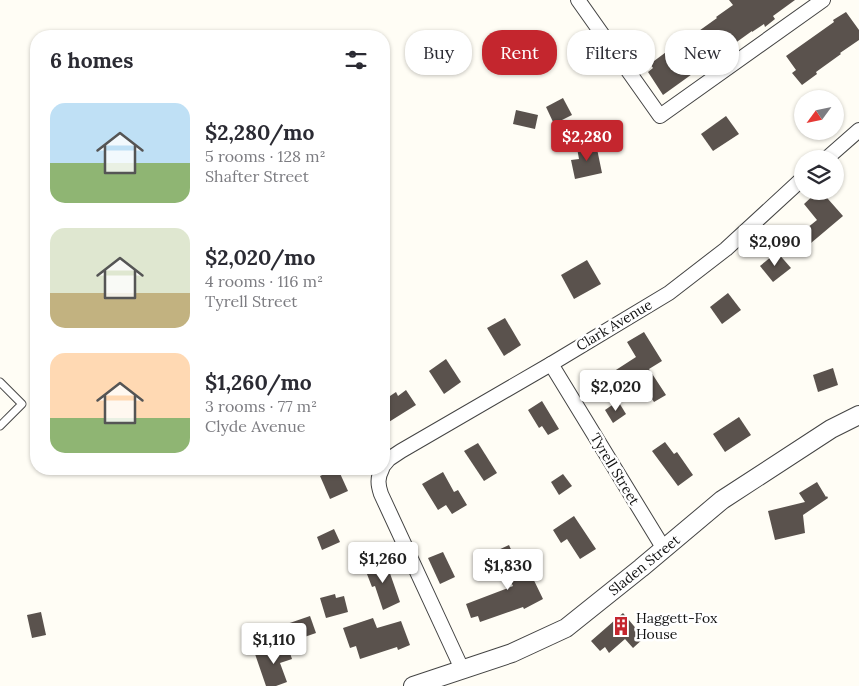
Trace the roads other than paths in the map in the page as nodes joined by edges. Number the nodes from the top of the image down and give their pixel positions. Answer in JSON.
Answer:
{"nodes":[{"id":1,"x":578,"y":0,"type":"edge"},
{"id":2,"x":823,"y":0,"type":"edge"},
{"id":3,"x":859,"y":130,"type":"edge"},
{"id":4,"x":836,"y":150,"type":"edge"},
{"id":5,"x":794,"y":186,"type":"edge"},
{"id":6,"x":551,"y":364,"type":"junction"},
{"id":7,"x":0,"y":382,"type":"edge"},
{"id":8,"x":859,"y":415,"type":"edge"},
{"id":9,"x":0,"y":426,"type":"edge"},
{"id":10,"x":390,"y":458,"type":"edge"},
{"id":11,"x":379,"y":475,"type":"edge"},
{"id":12,"x":664,"y":549,"type":"junction"},
{"id":13,"x":462,"y":669,"type":"junction"},
{"id":14,"x":415,"y":686,"type":"edge"}],
"edges":[{"from":1,"to":2,"type":"street"},
{"from":3,"to":4,"type":"street"},
{"from":5,"to":6,"type":"street","name":"Clark Avenue"},
{"from":6,"to":10,"type":"street","name":"Clark Avenue"},
{"from":6,"to":12,"type":"street","name":"Tyrell Street"},
{"from":7,"to":9,"type":"lane"},
{"from":8,"to":12,"type":"street","name":"Sladen Street"},
{"from":11,"to":13,"type":"street"},
{"from":12,"to":13,"type":"street","name":"Sladen Street"},
{"from":13,"to":14,"type":"street","name":"Sladen Street"}]}
